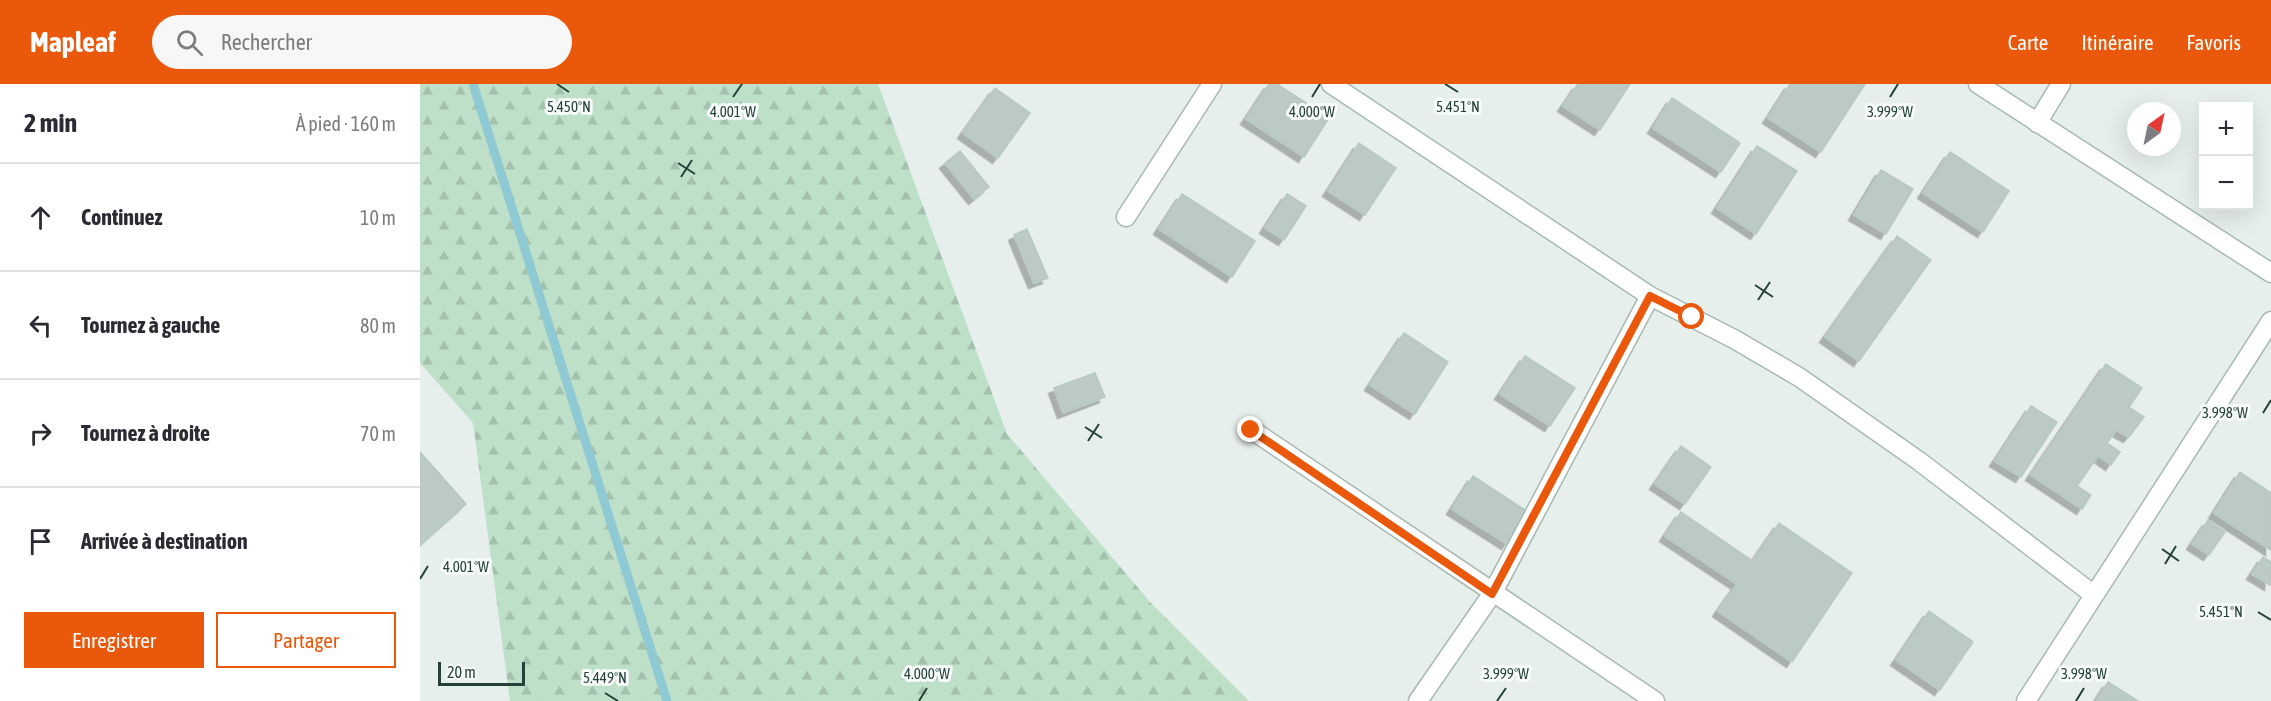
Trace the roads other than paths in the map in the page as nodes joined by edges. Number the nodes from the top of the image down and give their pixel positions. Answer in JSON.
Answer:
{"nodes":[{"id":1,"x":1212,"y":84,"type":"edge"},
{"id":2,"x":1331,"y":84,"type":"edge"},
{"id":3,"x":1978,"y":84,"type":"edge"},
{"id":4,"x":2061,"y":84,"type":"edge"},
{"id":5,"x":2037,"y":123,"type":"junction"},
{"id":6,"x":1126,"y":218,"type":"dead end"},
{"id":7,"x":2271,"y":273,"type":"edge"},
{"id":8,"x":1650,"y":296,"type":"junction"},
{"id":9,"x":2271,"y":321,"type":"edge"},
{"id":10,"x":1251,"y":430,"type":"dead end"},
{"id":11,"x":1492,"y":594,"type":"junction"},
{"id":12,"x":2094,"y":595,"type":"junction"},
{"id":13,"x":1418,"y":701,"type":"edge"},
{"id":14,"x":1655,"y":701,"type":"edge"},
{"id":15,"x":2026,"y":701,"type":"edge"}],
"edges":[{"from":1,"to":6,"type":"street"},
{"from":2,"to":8,"type":"street"},
{"from":3,"to":5,"type":"street"},
{"from":4,"to":5,"type":"street"},
{"from":5,"to":7,"type":"street"},
{"from":8,"to":11,"type":"street"},
{"from":8,"to":12,"type":"street"},
{"from":9,"to":12,"type":"street"},
{"from":10,"to":11,"type":"street"},
{"from":11,"to":13,"type":"street"},
{"from":11,"to":14,"type":"street"},
{"from":12,"to":15,"type":"street"}]}
